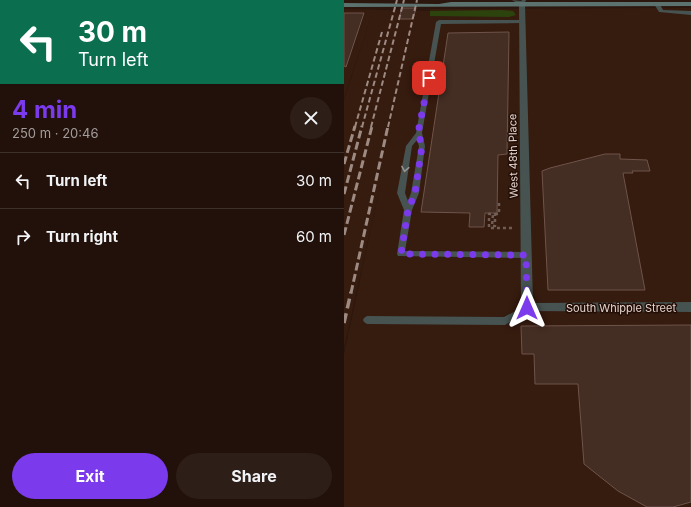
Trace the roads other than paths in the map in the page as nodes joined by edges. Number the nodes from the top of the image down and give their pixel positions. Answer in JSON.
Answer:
{"nodes":[{"id":1,"x":520,"y":1,"type":"edge"},
{"id":2,"x":594,"y":2,"type":"edge"},
{"id":3,"x":657,"y":4,"type":"junction"},
{"id":4,"x":691,"y":4,"type":"edge"},
{"id":5,"x":344,"y":5,"type":"edge"},
{"id":6,"x":691,"y":13,"type":"edge"},
{"id":7,"x":522,"y":21,"type":"junction"},
{"id":8,"x":418,"y":133,"type":"junction"},
{"id":9,"x":408,"y":210,"type":"junction"},
{"id":10,"x":526,"y":255,"type":"junction"},
{"id":11,"x":691,"y":307,"type":"edge"},
{"id":12,"x":527,"y":308,"type":"junction"},
{"id":13,"x":367,"y":320,"type":"dead end"}],
"edges":[{"from":1,"to":2,"type":"main road"},
{"from":1,"to":5,"type":"main road"},
{"from":1,"to":7,"type":"street","name":"West 48th Place"},
{"from":2,"to":3,"type":"main road"},
{"from":3,"to":4,"type":"main road"},
{"from":3,"to":6,"type":"lane"},
{"from":7,"to":8,"type":"lane"},
{"from":7,"to":10,"type":"street","name":"West 48th Place"},
{"from":8,"to":9,"type":"lane"},
{"from":8,"to":9,"type":"lane","one_way":true},
{"from":9,"to":10,"type":"lane"},
{"from":10,"to":12,"type":"street","name":"West 48th Place"},
{"from":11,"to":12,"type":"street","name":"South Whipple Street"},
{"from":12,"to":13,"type":"lane"}]}
